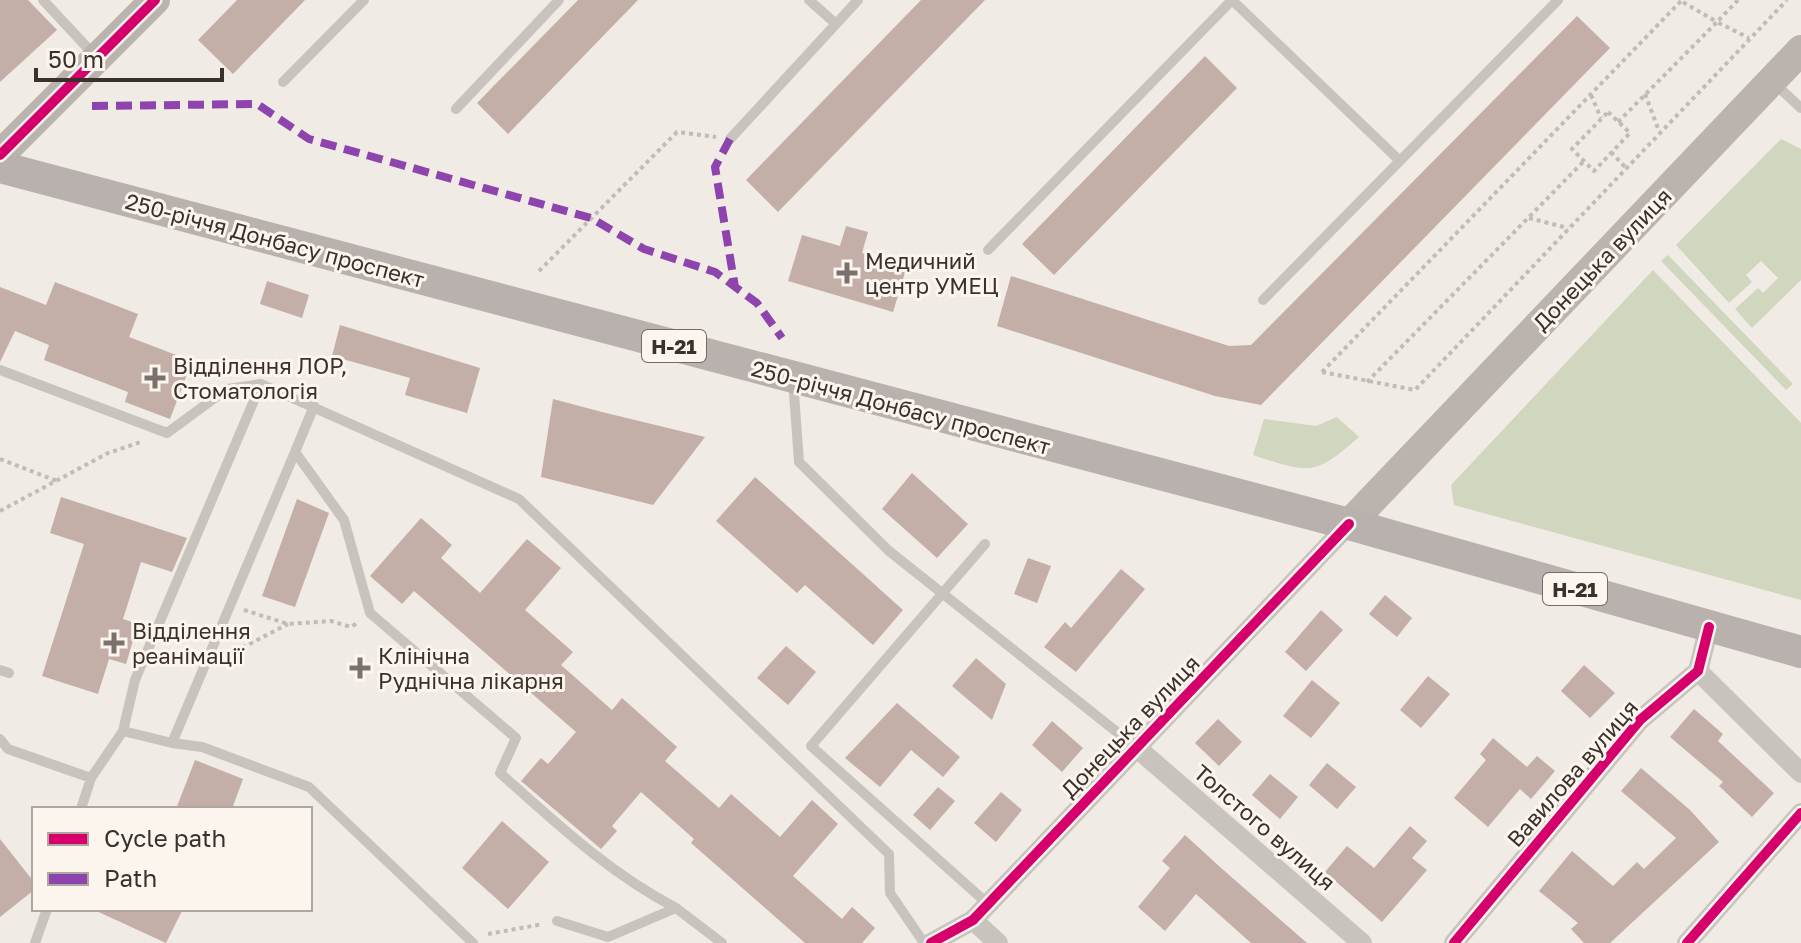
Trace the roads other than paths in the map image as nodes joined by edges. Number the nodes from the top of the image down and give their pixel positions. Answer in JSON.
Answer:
{"nodes":[{"id":1,"x":43,"y":0,"type":"edge"},
{"id":2,"x":155,"y":0,"type":"edge"},
{"id":3,"x":364,"y":0,"type":"edge"},
{"id":4,"x":559,"y":0,"type":"edge"},
{"id":5,"x":809,"y":0,"type":"edge"},
{"id":6,"x":858,"y":0,"type":"edge"},
{"id":7,"x":1232,"y":0,"type":"edge"},
{"id":8,"x":1558,"y":0,"type":"edge"},
{"id":9,"x":835,"y":23,"type":"junction"},
{"id":10,"x":1801,"y":50,"type":"edge"},
{"id":11,"x":97,"y":58,"type":"junction"},
{"id":12,"x":1772,"y":80,"type":"junction"},
{"id":13,"x":283,"y":82,"type":"dead end"},
{"id":14,"x":1801,"y":108,"type":"edge"},
{"id":15,"x":456,"y":109,"type":"dead end"},
{"id":16,"x":730,"y":139,"type":"road end"},
{"id":17,"x":0,"y":155,"type":"edge"},
{"id":18,"x":1400,"y":161,"type":"junction"},
{"id":19,"x":0,"y":167,"type":"edge"},
{"id":20,"x":988,"y":250,"type":"dead end"},
{"id":21,"x":1263,"y":300,"type":"dead end"},
{"id":22,"x":0,"y":370,"type":"edge"},
{"id":23,"x":793,"y":378,"type":"junction"},
{"id":24,"x":261,"y":384,"type":"junction"},
{"id":25,"x":314,"y":406,"type":"junction"},
{"id":26,"x":295,"y":452,"type":"junction"},
{"id":27,"x":1349,"y":524,"type":"junction"},
{"id":28,"x":985,"y":544,"type":"dead end"},
{"id":29,"x":946,"y":593,"type":"junction"},
{"id":30,"x":1709,"y":627,"type":"junction"},
{"id":31,"x":1801,"y":652,"type":"edge"},
{"id":32,"x":1698,"y":671,"type":"junction"},
{"id":33,"x":123,"y":731,"type":"junction"},
{"id":34,"x":0,"y":739,"type":"edge"},
{"id":35,"x":172,"y":743,"type":"junction"},
{"id":36,"x":1137,"y":748,"type":"junction"},
{"id":37,"x":1801,"y":773,"type":"edge"},
{"id":38,"x":91,"y":778,"type":"junction"},
{"id":39,"x":82,"y":807,"type":"edge"},
{"id":40,"x":1801,"y":813,"type":"edge"},
{"id":41,"x":988,"y":904,"type":"junction"},
{"id":42,"x":676,"y":908,"type":"junction"},
{"id":43,"x":46,"y":911,"type":"edge"},
{"id":44,"x":973,"y":920,"type":"junction"},
{"id":45,"x":557,"y":921,"type":"road end"},
{"id":46,"x":470,"y":941,"type":"edge"},
{"id":47,"x":35,"y":943,"type":"edge"},
{"id":48,"x":722,"y":943,"type":"edge"},
{"id":49,"x":924,"y":943,"type":"edge"},
{"id":50,"x":931,"y":943,"type":"edge"},
{"id":51,"x":998,"y":943,"type":"edge"},
{"id":52,"x":1362,"y":943,"type":"edge"},
{"id":53,"x":1454,"y":943,"type":"edge"},
{"id":54,"x":1687,"y":943,"type":"edge"}],
"edges":[{"from":1,"to":11,"type":"lane"},
{"from":2,"to":11,"type":"main road"},
{"from":3,"to":13,"type":"lane"},
{"from":4,"to":15,"type":"lane"},
{"from":5,"to":9,"type":"lane"},
{"from":6,"to":9,"type":"lane"},
{"from":7,"to":18,"type":"lane"},
{"from":7,"to":20,"type":"lane"},
{"from":8,"to":18,"type":"lane"},
{"from":9,"to":16,"type":"lane"},
{"from":10,"to":12,"type":"main road","name":"Донецька вулиця"},
{"from":11,"to":17,"type":"main road"},
{"from":12,"to":14,"type":"lane"},
{"from":12,"to":27,"type":"main road","name":"Донецька вулиця"},
{"from":18,"to":21,"type":"lane"},
{"from":19,"to":23,"type":"main road","name":"250-річчя Донбасу проспект","number":"Н-21"},
{"from":22,"to":24,"type":"lane"},
{"from":23,"to":27,"type":"main road","name":"250-річчя Донбасу проспект","number":"Н-21"},
{"from":23,"to":29,"type":"lane"},
{"from":24,"to":25,"type":"lane"},
{"from":24,"to":33,"type":"lane"},
{"from":25,"to":26,"type":"lane"},
{"from":25,"to":49,"type":"lane"},
{"from":26,"to":35,"type":"lane"},
{"from":26,"to":42,"type":"lane"},
{"from":27,"to":30,"type":"main road","name":"250-річчя Донбасу проспект","number":"Н-21"},
{"from":27,"to":36,"type":"street","name":"Донецька вулиця"},
{"from":28,"to":29,"type":"lane"},
{"from":29,"to":36,"type":"lane"},
{"from":29,"to":41,"type":"lane"},
{"from":30,"to":31,"type":"main road","name":"250-річчя Донбасу проспект","number":"Н-21"},
{"from":30,"to":32,"type":"street"},
{"from":32,"to":37,"type":"street"},
{"from":32,"to":53,"type":"street","name":"Вавилова вулиця"},
{"from":33,"to":35,"type":"lane"},
{"from":33,"to":38,"type":"lane"},
{"from":34,"to":38,"type":"lane"},
{"from":35,"to":46,"type":"lane"},
{"from":36,"to":41,"type":"street","name":"Донецька вулиця"},
{"from":36,"to":52,"type":"street","name":"Толстого вулиця"},
{"from":38,"to":39,"type":"lane"},
{"from":40,"to":54,"type":"street"},
{"from":41,"to":44,"type":"street","name":"Донецька вулиця"},
{"from":42,"to":45,"type":"lane"},
{"from":42,"to":48,"type":"lane"},
{"from":43,"to":47,"type":"lane"},
{"from":44,"to":50,"type":"street","name":"Донецька вулиця"},
{"from":44,"to":51,"type":"street"}]}
